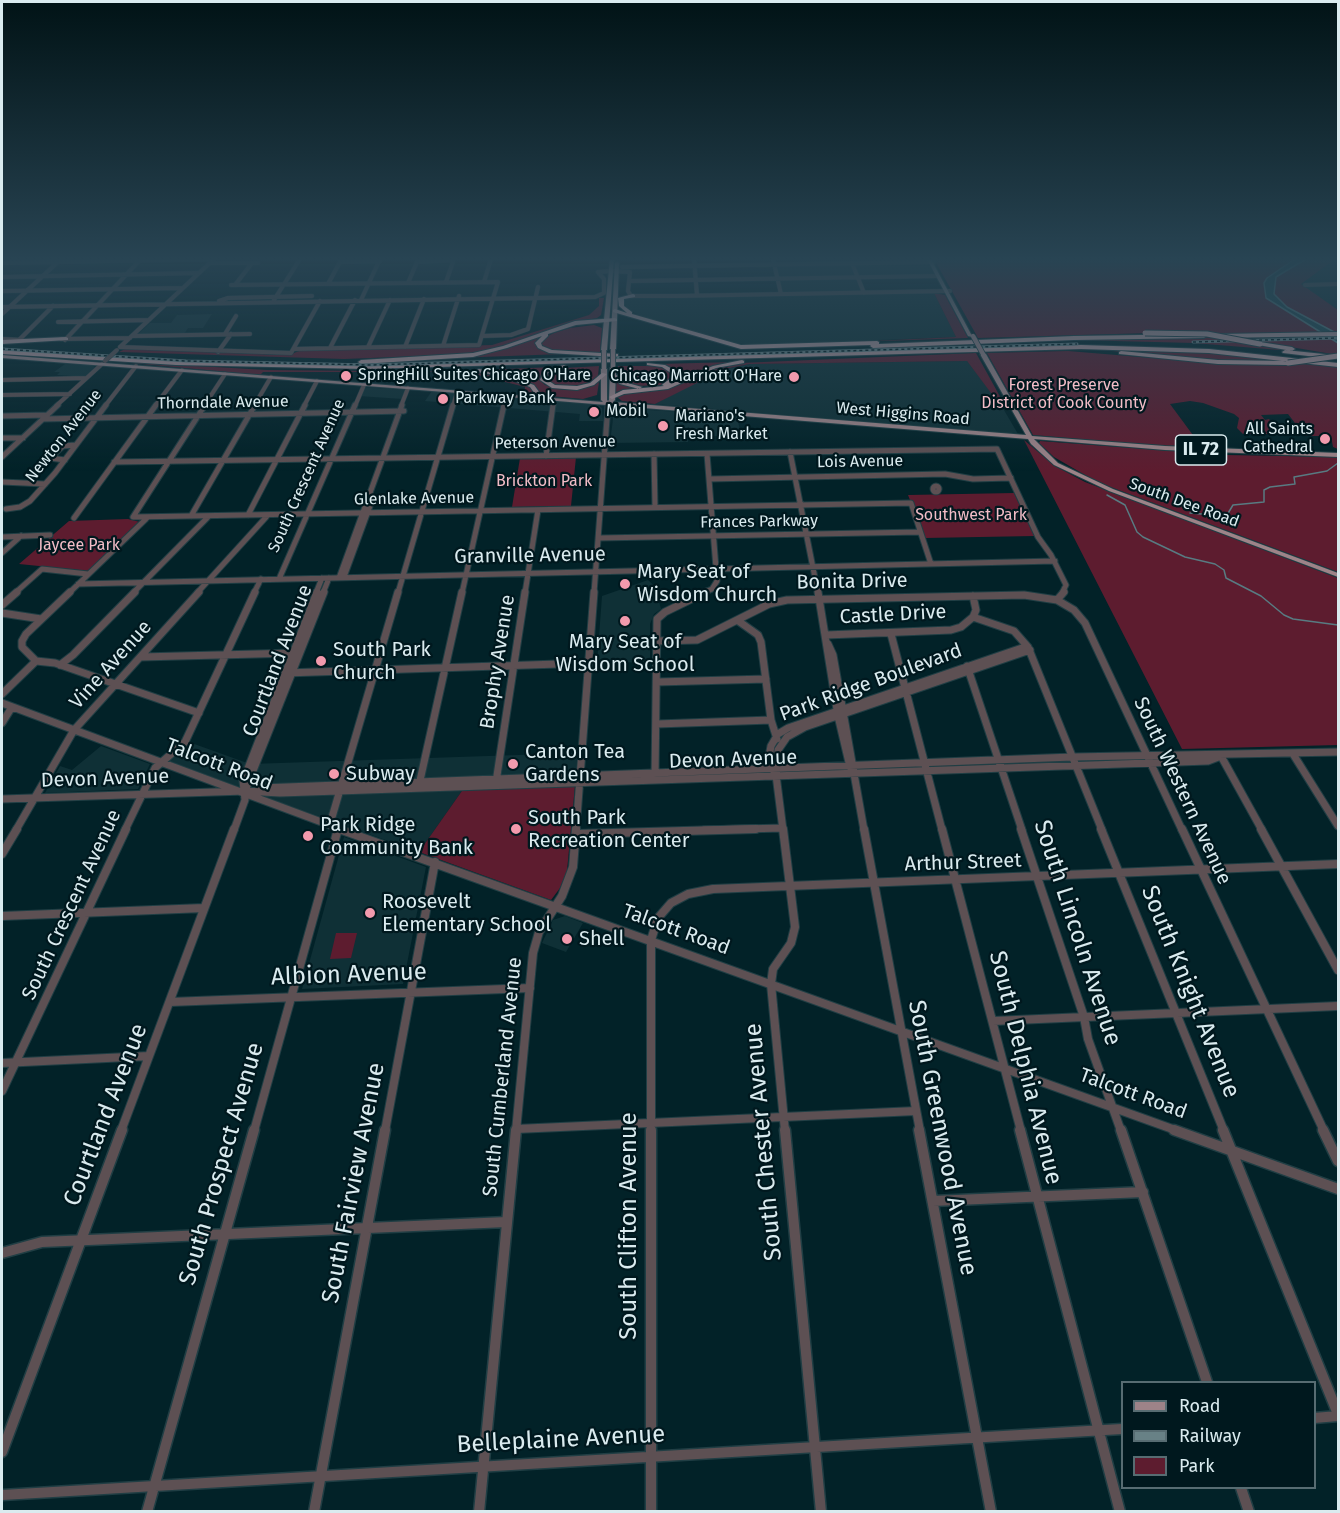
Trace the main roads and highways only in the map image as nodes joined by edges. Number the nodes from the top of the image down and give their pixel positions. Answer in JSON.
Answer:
{"nodes":[{"id":1,"x":553,"y":330,"type":"edge"},
{"id":2,"x":562,"y":330,"type":"edge"},
{"id":3,"x":605,"y":330,"type":"edge"},
{"id":4,"x":614,"y":330,"type":"edge"},
{"id":5,"x":677,"y":330,"type":"edge"},
{"id":6,"x":968,"y":330,"type":"edge"},
{"id":7,"x":1338,"y":334,"type":"edge"},
{"id":8,"x":1200,"y":336,"type":"junction"},
{"id":9,"x":1008,"y":338,"type":"junction"},
{"id":10,"x":64,"y":341,"type":"road end"},
{"id":11,"x":2,"y":342,"type":"edge"},
{"id":12,"x":872,"y":346,"type":"junction"},
{"id":13,"x":1149,"y":348,"type":"junction"},
{"id":14,"x":1035,"y":350,"type":"junction"},
{"id":15,"x":614,"y":352,"type":"junction"},
{"id":16,"x":2,"y":354,"type":"edge"},
{"id":17,"x":873,"y":355,"type":"junction"},
{"id":18,"x":34,"y":360,"type":"joint"},
{"id":19,"x":1338,"y":360,"type":"edge"},
{"id":20,"x":361,"y":362,"type":"junction"},
{"id":21,"x":622,"y":364,"type":"junction"},
{"id":22,"x":215,"y":365,"type":"junction"},
{"id":23,"x":581,"y":365,"type":"junction"},
{"id":24,"x":426,"y":369,"type":"junction"},
{"id":25,"x":604,"y":371,"type":"junction"},
{"id":26,"x":613,"y":371,"type":"junction"},
{"id":27,"x":604,"y":389,"type":"junction"},
{"id":28,"x":505,"y":396,"type":"junction"},
{"id":29,"x":528,"y":396,"type":"joint"},
{"id":30,"x":539,"y":396,"type":"junction"},
{"id":31,"x":612,"y":397,"type":"junction"},
{"id":32,"x":583,"y":400,"type":"junction"},
{"id":33,"x":608,"y":404,"type":"junction"},
{"id":34,"x":1031,"y":438,"type":"junction"},
{"id":35,"x":1338,"y":455,"type":"edge"},
{"id":36,"x":1338,"y":575,"type":"edge"}],
"edges":[{"from":1,"to":20,"type":"highway"},
{"from":2,"to":15,"type":"highway"},
{"from":3,"to":25,"type":"main road","bridge":true},
{"from":4,"to":15,"type":"main road"},
{"from":5,"to":9,"type":"highway"},
{"from":6,"to":34,"type":"main road","name":"South Dee Road","bridge":true},
{"from":7,"to":8,"type":"highway"},
{"from":8,"to":9,"type":"highway"},
{"from":8,"to":12,"type":"highway"},
{"from":9,"to":19,"type":"highway","bridge":true},
{"from":10,"to":11,"type":"highway"},
{"from":11,"to":20,"type":"highway"},
{"from":12,"to":15,"type":"highway"},
{"from":12,"to":19,"type":"highway"},
{"from":13,"to":14,"type":"highway"},
{"from":13,"to":19,"type":"highway"},
{"from":13,"to":22,"type":"highway"},
{"from":14,"to":17,"type":"highway"},
{"from":14,"to":19,"type":"highway","bridge":true},
{"from":15,"to":20,"type":"highway"},
{"from":15,"to":26,"type":"main road","bridge":true},
{"from":16,"to":18,"type":"highway"},
{"from":16,"to":22,"type":"highway"},
{"from":17,"to":21,"type":"highway"},
{"from":17,"to":31,"type":"highway"},
{"from":18,"to":28,"type":"main road","name":"West Higgins Road"},
{"from":21,"to":23,"type":"highway"},
{"from":21,"to":26,"type":"highway"},
{"from":22,"to":24,"type":"highway"},
{"from":23,"to":24,"type":"highway"},
{"from":23,"to":25,"type":"highway"},
{"from":24,"to":30,"type":"highway"},
{"from":25,"to":27,"type":"main road"},
{"from":26,"to":31,"type":"main road"},
{"from":27,"to":32,"type":"main road"},
{"from":27,"to":33,"type":"main road"},
{"from":28,"to":29,"type":"main road","name":"West Higgins Road"},
{"from":28,"to":30,"type":"main road","name":"West Higgins Road"},
{"from":29,"to":30,"type":"highway"},
{"from":30,"to":32,"type":"main road","name":"West Higgins Road","number":"IL 72"},
{"from":30,"to":33,"type":"main road","name":"West Higgins Road"},
{"from":31,"to":33,"type":"main road"},
{"from":32,"to":33,"type":"main road","name":"West Higgins Road","number":"IL 72"},
{"from":33,"to":34,"type":"main road","name":"West Higgins Road","number":"IL 72"},
{"from":34,"to":35,"type":"main road","name":"West Higgins Road","number":"IL 72"},
{"from":34,"to":36,"type":"main road","name":"South Dee Road"}]}
